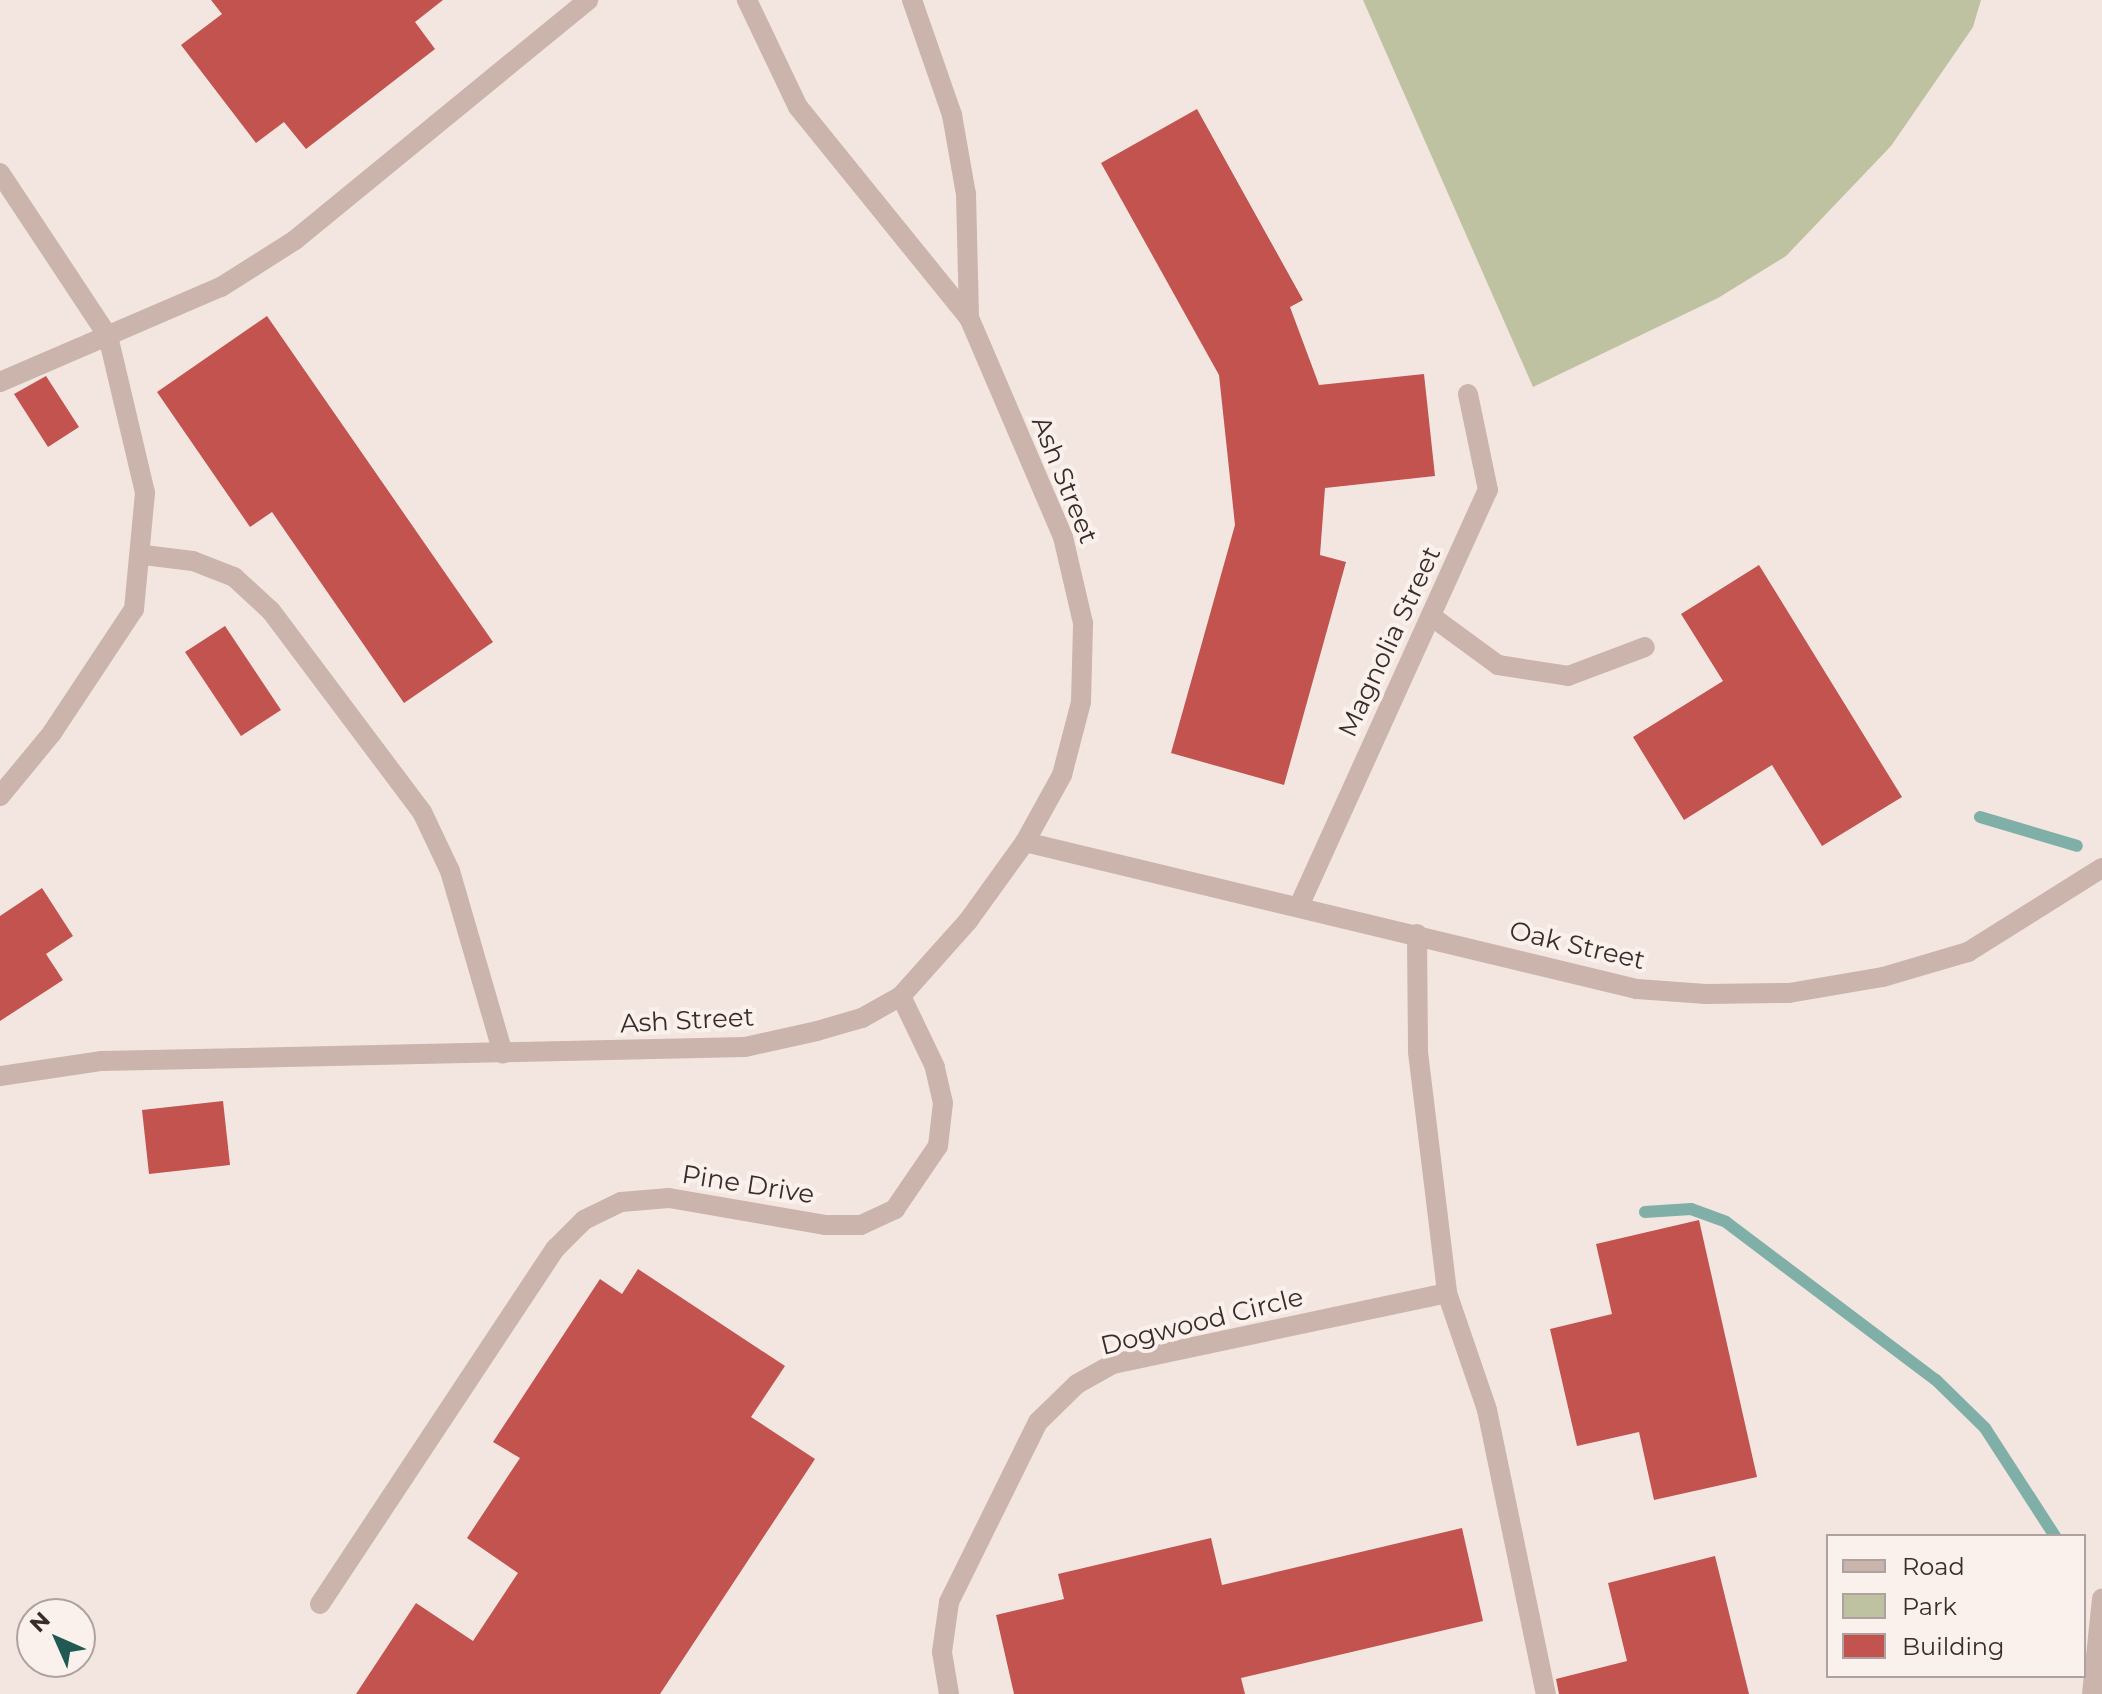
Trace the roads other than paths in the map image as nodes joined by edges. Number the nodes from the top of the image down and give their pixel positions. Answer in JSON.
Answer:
{"nodes":[{"id":1,"x":588,"y":0,"type":"edge"},
{"id":2,"x":747,"y":0,"type":"edge"},
{"id":3,"x":912,"y":0,"type":"edge"},
{"id":4,"x":0,"y":173,"type":"edge"},
{"id":5,"x":969,"y":318,"type":"junction"},
{"id":6,"x":108,"y":336,"type":"junction"},
{"id":7,"x":0,"y":382,"type":"edge"},
{"id":8,"x":1468,"y":394,"type":"dead end"},
{"id":9,"x":144,"y":555,"type":"junction"},
{"id":10,"x":1431,"y":616,"type":"junction"},
{"id":11,"x":1645,"y":647,"type":"dead end"},
{"id":12,"x":0,"y":796,"type":"edge"},
{"id":13,"x":1025,"y":842,"type":"junction"},
{"id":14,"x":2102,"y":868,"type":"edge"},
{"id":15,"x":1299,"y":906,"type":"junction"},
{"id":16,"x":1417,"y":934,"type":"junction"},
{"id":17,"x":901,"y":996,"type":"junction"},
{"id":18,"x":503,"y":1053,"type":"junction"},
{"id":19,"x":0,"y":1076,"type":"edge"},
{"id":20,"x":1447,"y":1293,"type":"junction"},
{"id":21,"x":2102,"y":1599,"type":"edge"},
{"id":22,"x":320,"y":1604,"type":"dead end"},
{"id":23,"x":949,"y":1694,"type":"edge"},
{"id":24,"x":1546,"y":1694,"type":"edge"},
{"id":25,"x":2092,"y":1694,"type":"edge"}],
"edges":[{"from":1,"to":6,"type":"street"},
{"from":2,"to":5,"type":"street","name":"Ash Street"},
{"from":3,"to":5,"type":"street","name":"Ash Street"},
{"from":4,"to":6,"type":"street"},
{"from":5,"to":13,"type":"street","name":"Ash Street"},
{"from":6,"to":7,"type":"street"},
{"from":6,"to":9,"type":"street"},
{"from":8,"to":10,"type":"street","name":"Magnolia Street"},
{"from":9,"to":12,"type":"street"},
{"from":9,"to":18,"type":"street"},
{"from":10,"to":11,"type":"street"},
{"from":10,"to":15,"type":"street","name":"Magnolia Street"},
{"from":13,"to":15,"type":"street","name":"Oak Street"},
{"from":13,"to":17,"type":"street","name":"Ash Street"},
{"from":14,"to":16,"type":"street","name":"Oak Street"},
{"from":15,"to":16,"type":"street","name":"Oak Street"},
{"from":16,"to":20,"type":"street"},
{"from":17,"to":18,"type":"street","name":"Ash Street"},
{"from":17,"to":22,"type":"street","name":"Pine Drive"},
{"from":18,"to":19,"type":"street","name":"Ash Street"},
{"from":20,"to":23,"type":"street","name":"Dogwood Circle"},
{"from":20,"to":24,"type":"street"},
{"from":21,"to":25,"type":"street"}]}
